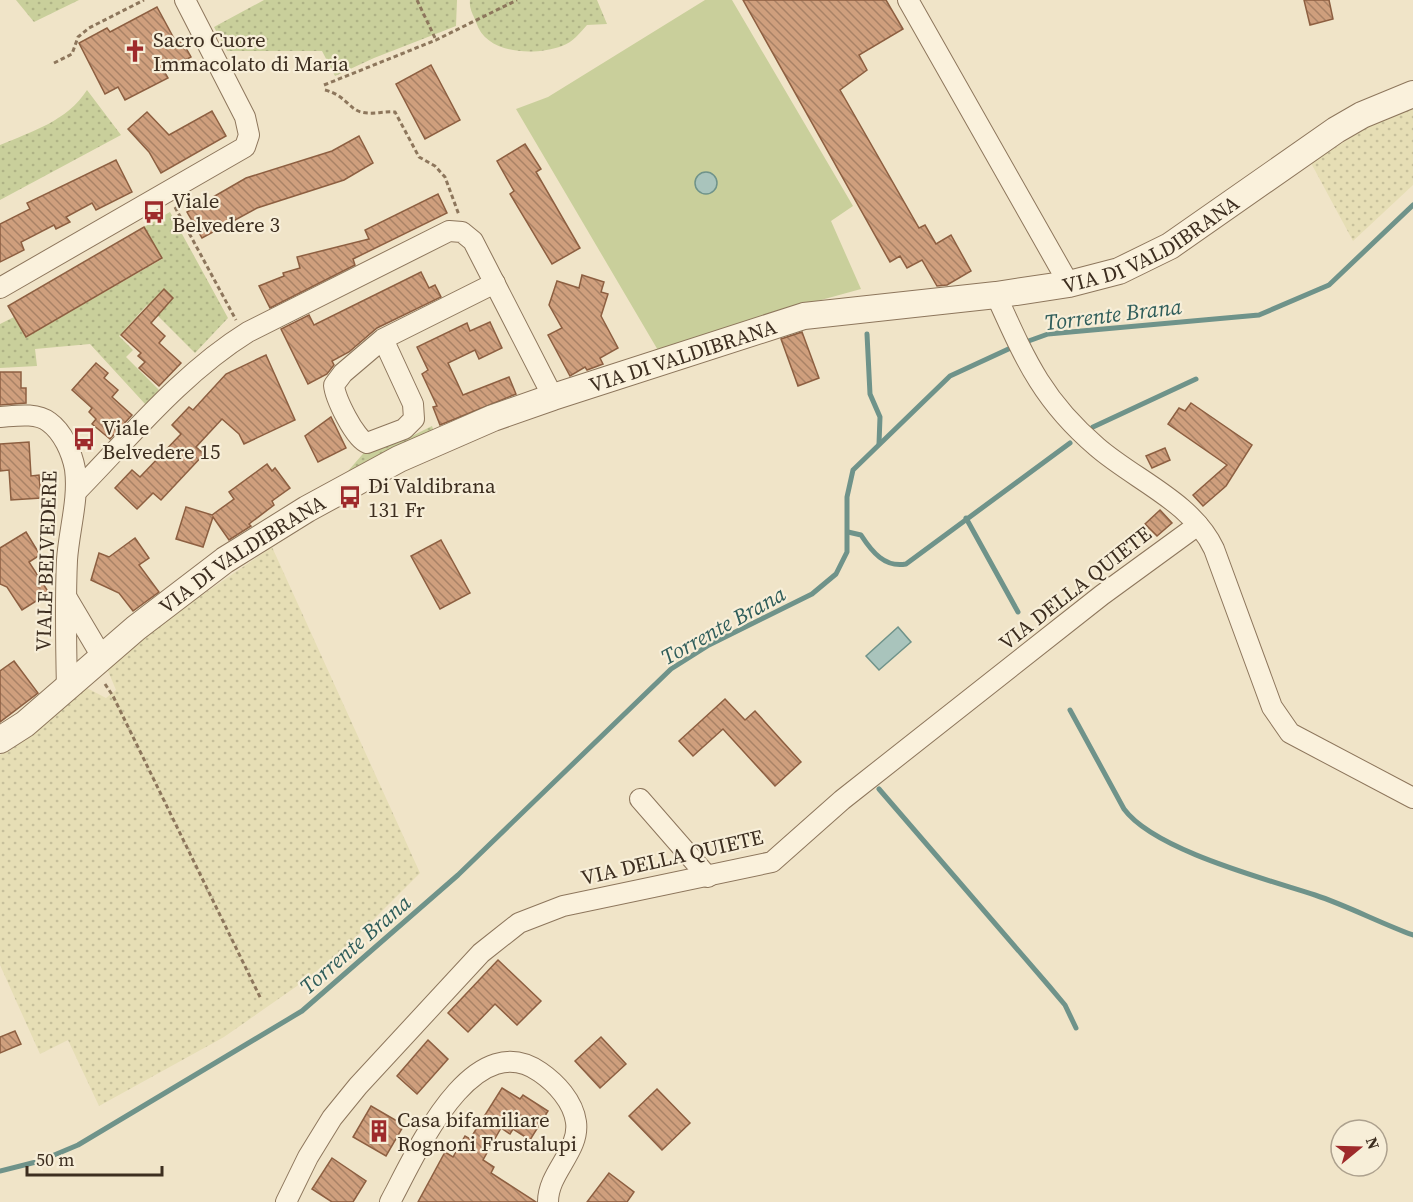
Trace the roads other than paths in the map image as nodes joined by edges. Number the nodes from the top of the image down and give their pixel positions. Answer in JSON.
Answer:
{"nodes":[{"id":1,"x":185,"y":0,"type":"edge"},
{"id":2,"x":908,"y":0,"type":"edge"},
{"id":3,"x":1413,"y":94,"type":"edge"},
{"id":4,"x":495,"y":284,"type":"junction"},
{"id":5,"x":1069,"y":284,"type":"junction"},
{"id":6,"x":0,"y":288,"type":"edge"},
{"id":7,"x":996,"y":295,"type":"junction"},
{"id":8,"x":383,"y":339,"type":"junction"},
{"id":9,"x":553,"y":397,"type":"junction"},
{"id":10,"x":0,"y":417,"type":"edge"},
{"id":11,"x":76,"y":492,"type":"junction"},
{"id":12,"x":1198,"y":525,"type":"junction"},
{"id":13,"x":66,"y":596,"type":"junction"},
{"id":14,"x":97,"y":661,"type":"junction"},
{"id":15,"x":67,"y":689,"type":"junction"},
{"id":16,"x":0,"y":740,"type":"edge"},
{"id":17,"x":1413,"y":798,"type":"edge"},
{"id":18,"x":640,"y":799,"type":"dead end"},
{"id":19,"x":708,"y":877,"type":"junction"},
{"id":20,"x":286,"y":1202,"type":"edge"},
{"id":21,"x":390,"y":1202,"type":"edge"},
{"id":22,"x":548,"y":1202,"type":"edge"}],
"edges":[{"from":1,"to":6,"type":"street"},
{"from":2,"to":5,"type":"street"},
{"from":3,"to":5,"type":"street","name":"VIA DI VALDIBRANA"},
{"from":4,"to":8,"type":"street"},
{"from":4,"to":9,"type":"street"},
{"from":4,"to":11,"type":"street"},
{"from":5,"to":7,"type":"street","name":"VIA DI VALDIBRANA"},
{"from":7,"to":9,"type":"street","name":"VIA DI VALDIBRANA"},
{"from":7,"to":12,"type":"street"},
{"from":8,"to":8,"type":"street"},
{"from":9,"to":14,"type":"street","name":"VIA DI VALDIBRANA"},
{"from":10,"to":11,"type":"street","name":"VIALE BELVEDERE"},
{"from":11,"to":13,"type":"street","name":"VIALE BELVEDERE"},
{"from":12,"to":17,"type":"street"},
{"from":12,"to":19,"type":"street","name":"VIA DELLA QUIETE"},
{"from":13,"to":14,"type":"street"},
{"from":13,"to":15,"type":"street","name":"VIALE BELVEDERE"},
{"from":14,"to":15,"type":"street","name":"VIA DI VALDIBRANA"},
{"from":15,"to":16,"type":"street","name":"VIA DI VALDIBRANA"},
{"from":18,"to":19,"type":"street"},
{"from":19,"to":20,"type":"street","name":"VIA DELLA QUIETE"},
{"from":21,"to":22,"type":"street"}]}
